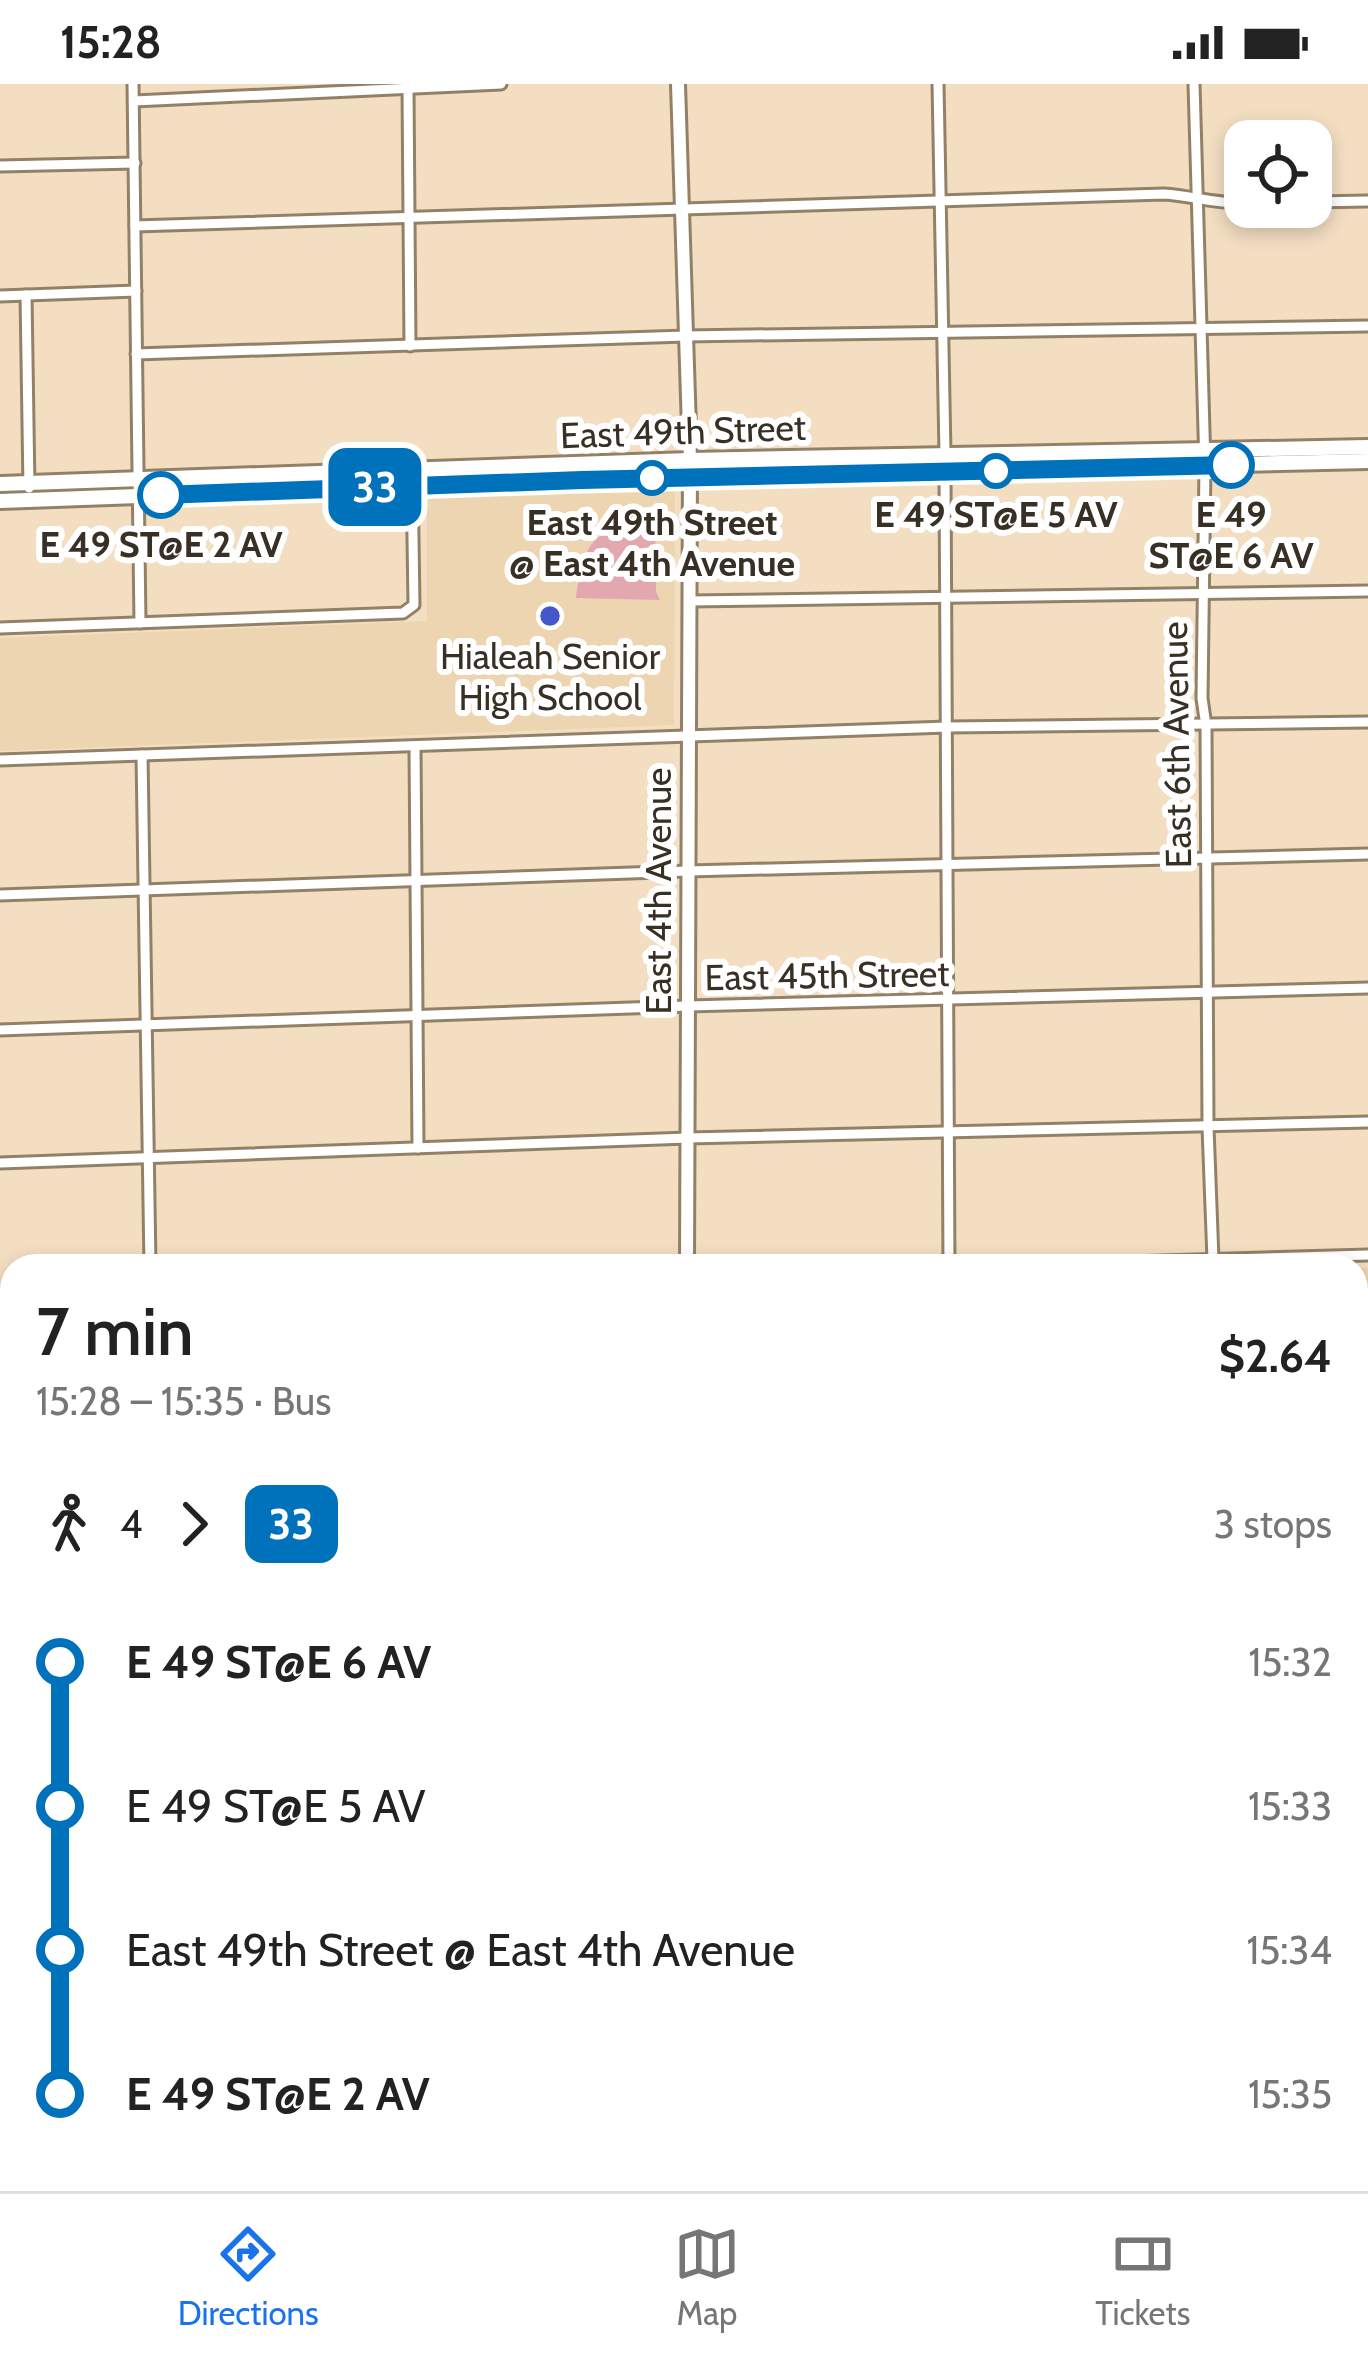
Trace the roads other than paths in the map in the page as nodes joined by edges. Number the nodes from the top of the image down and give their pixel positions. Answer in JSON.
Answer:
{"nodes":[{"id":1,"x":133,"y":84,"type":"edge"},
{"id":2,"x":501,"y":84,"type":"edge"},
{"id":3,"x":678,"y":84,"type":"edge"},
{"id":4,"x":938,"y":84,"type":"edge"},
{"id":5,"x":1194,"y":84,"type":"edge"},
{"id":6,"x":408,"y":88,"type":"junction"},
{"id":7,"x":134,"y":101,"type":"junction"},
{"id":8,"x":135,"y":163,"type":"junction"},
{"id":9,"x":0,"y":166,"type":"edge"},
{"id":10,"x":1198,"y":197,"type":"junction"},
{"id":11,"x":940,"y":200,"type":"junction"},
{"id":12,"x":1368,"y":201,"type":"edge"},
{"id":13,"x":1332,"y":202,"type":"edge"},
{"id":14,"x":1224,"y":204,"type":"edge"},
{"id":15,"x":684,"y":206,"type":"junction"},
{"id":16,"x":411,"y":216,"type":"junction"},
{"id":17,"x":135,"y":226,"type":"junction"},
{"id":18,"x":136,"y":291,"type":"junction"},
{"id":19,"x":26,"y":295,"type":"junction"},
{"id":20,"x":0,"y":296,"type":"edge"},
{"id":21,"x":1368,"y":326,"type":"edge"},
{"id":22,"x":943,"y":331,"type":"junction"},
{"id":23,"x":1201,"y":331,"type":"junction"},
{"id":24,"x":686,"y":336,"type":"junction"},
{"id":25,"x":410,"y":346,"type":"junction"},
{"id":26,"x":136,"y":354,"type":"junction"},
{"id":27,"x":1368,"y":447,"type":"edge"},
{"id":28,"x":1028,"y":453,"type":"junction"},
{"id":29,"x":945,"y":454,"type":"junction"},
{"id":30,"x":1204,"y":458,"type":"junction"},
{"id":31,"x":689,"y":460,"type":"junction"},
{"id":32,"x":1368,"y":461,"type":"edge"},
{"id":33,"x":945,"y":472,"type":"junction"},
{"id":34,"x":874,"y":473,"type":"junction"},
{"id":35,"x":690,"y":477,"type":"junction"},
{"id":36,"x":412,"y":478,"type":"junction"},
{"id":37,"x":0,"y":484,"type":"edge"},
{"id":38,"x":138,"y":488,"type":"junction"},
{"id":39,"x":29,"y":492,"type":"junction"},
{"id":40,"x":0,"y":501,"type":"edge"},
{"id":41,"x":1368,"y":591,"type":"edge"},
{"id":42,"x":1204,"y":592,"type":"junction"},
{"id":43,"x":948,"y":596,"type":"junction"},
{"id":44,"x":690,"y":601,"type":"junction"},
{"id":45,"x":140,"y":623,"type":"junction"},
{"id":46,"x":0,"y":628,"type":"edge"},
{"id":47,"x":1368,"y":722,"type":"edge"},
{"id":48,"x":1206,"y":726,"type":"junction"},
{"id":49,"x":946,"y":727,"type":"junction"},
{"id":50,"x":689,"y":737,"type":"junction"},
{"id":51,"x":416,"y":746,"type":"junction"},
{"id":52,"x":142,"y":755,"type":"junction"},
{"id":53,"x":0,"y":760,"type":"edge"},
{"id":54,"x":1368,"y":854,"type":"edge"},
{"id":55,"x":1208,"y":859,"type":"junction"},
{"id":56,"x":947,"y":866,"type":"junction"},
{"id":57,"x":688,"y":871,"type":"junction"},
{"id":58,"x":417,"y":880,"type":"junction"},
{"id":59,"x":144,"y":891,"type":"junction"},
{"id":60,"x":0,"y":895,"type":"edge"},
{"id":61,"x":1368,"y":988,"type":"edge"},
{"id":62,"x":1207,"y":994,"type":"junction"},
{"id":63,"x":949,"y":999,"type":"junction"},
{"id":64,"x":688,"y":1006,"type":"junction"},
{"id":65,"x":418,"y":1016,"type":"junction"},
{"id":66,"x":147,"y":1024,"type":"junction"},
{"id":67,"x":0,"y":1030,"type":"edge"},
{"id":68,"x":1368,"y":1122,"type":"edge"},
{"id":69,"x":1208,"y":1126,"type":"junction"},
{"id":70,"x":948,"y":1134,"type":"junction"},
{"id":71,"x":688,"y":1138,"type":"junction"},
{"id":72,"x":418,"y":1148,"type":"junction"},
{"id":73,"x":148,"y":1158,"type":"junction"},
{"id":74,"x":0,"y":1163,"type":"edge"},
{"id":75,"x":150,"y":1254,"type":"edge"},
{"id":76,"x":687,"y":1254,"type":"edge"},
{"id":77,"x":950,"y":1254,"type":"edge"},
{"id":78,"x":1213,"y":1254,"type":"edge"}],
"edges":[{"from":1,"to":7,"type":"street"},
{"from":2,"to":6,"type":"street"},
{"from":3,"to":15,"type":"main road","name":"East 4th Avenue"},
{"from":4,"to":11,"type":"street"},
{"from":5,"to":10,"type":"street","name":"East 6th Avenue"},
{"from":6,"to":7,"type":"street"},
{"from":6,"to":16,"type":"street"},
{"from":7,"to":8,"type":"street"},
{"from":8,"to":9,"type":"street"},
{"from":8,"to":17,"type":"street"},
{"from":10,"to":11,"type":"street"},
{"from":10,"to":14,"type":"street"},
{"from":10,"to":23,"type":"street","name":"East 6th Avenue"},
{"from":11,"to":15,"type":"street"},
{"from":11,"to":22,"type":"street"},
{"from":12,"to":13,"type":"street"},
{"from":15,"to":16,"type":"street"},
{"from":15,"to":24,"type":"main road","name":"East 4th Avenue"},
{"from":16,"to":17,"type":"street"},
{"from":16,"to":25,"type":"street"},
{"from":17,"to":18,"type":"street"},
{"from":18,"to":19,"type":"street"},
{"from":18,"to":26,"type":"street"},
{"from":19,"to":20,"type":"street"},
{"from":19,"to":39,"type":"street"},
{"from":21,"to":23,"type":"street"},
{"from":22,"to":23,"type":"street"},
{"from":22,"to":24,"type":"street"},
{"from":22,"to":29,"type":"street"},
{"from":23,"to":30,"type":"street","name":"East 6th Avenue"},
{"from":24,"to":25,"type":"street"},
{"from":24,"to":31,"type":"main road","name":"East 4th Avenue"},
{"from":25,"to":26,"type":"street"},
{"from":26,"to":38,"type":"street"},
{"from":27,"to":30,"type":"main road","name":"East 49th Street"},
{"from":28,"to":29,"type":"main road","name":"East 49th Street"},
{"from":28,"to":30,"type":"main road","name":"East 49th Street"},
{"from":28,"to":33,"type":"main road"},
{"from":29,"to":31,"type":"main road","name":"East 49th Street"},
{"from":29,"to":34,"type":"main road"},
{"from":30,"to":32,"type":"main road","name":"East 49th Street"},
{"from":30,"to":33,"type":"main road","name":"East 49th Street"},
{"from":30,"to":42,"type":"street","name":"East 6th Avenue"},
{"from":31,"to":35,"type":"main road","name":"East 4th Avenue"},
{"from":31,"to":36,"type":"main road","name":"East 49th Street"},
{"from":33,"to":34,"type":"main road","name":"East 49th Street"},
{"from":33,"to":43,"type":"street"},
{"from":34,"to":35,"type":"main road","name":"East 49th Street"},
{"from":35,"to":36,"type":"main road","name":"East 49th Street"},
{"from":35,"to":44,"type":"main road","name":"East 4th Avenue"},
{"from":36,"to":38,"type":"main road","name":"East 49th Street"},
{"from":36,"to":45,"type":"street"},
{"from":37,"to":39,"type":"main road","name":"East 49th Street"},
{"from":38,"to":39,"type":"main road","name":"East 49th Street"},
{"from":38,"to":45,"type":"street"},
{"from":39,"to":40,"type":"main road","name":"East 49th Street"},
{"from":41,"to":42,"type":"street"},
{"from":42,"to":43,"type":"street"},
{"from":42,"to":48,"type":"street","name":"East 6th Avenue"},
{"from":43,"to":44,"type":"street"},
{"from":43,"to":49,"type":"street"},
{"from":44,"to":50,"type":"main road","name":"East 4th Avenue"},
{"from":45,"to":46,"type":"street"},
{"from":47,"to":48,"type":"street"},
{"from":48,"to":49,"type":"street"},
{"from":48,"to":55,"type":"street","name":"East 6th Avenue"},
{"from":49,"to":50,"type":"street"},
{"from":49,"to":56,"type":"street"},
{"from":50,"to":51,"type":"street"},
{"from":50,"to":57,"type":"main road","name":"East 4th Avenue"},
{"from":51,"to":52,"type":"street"},
{"from":51,"to":58,"type":"street"},
{"from":52,"to":53,"type":"street"},
{"from":52,"to":59,"type":"street"},
{"from":54,"to":55,"type":"street"},
{"from":55,"to":56,"type":"street"},
{"from":55,"to":62,"type":"street","name":"East 6th Avenue"},
{"from":56,"to":57,"type":"street"},
{"from":56,"to":63,"type":"street"},
{"from":57,"to":58,"type":"street"},
{"from":57,"to":64,"type":"main road","name":"East 4th Avenue"},
{"from":58,"to":59,"type":"street"},
{"from":58,"to":65,"type":"street"},
{"from":59,"to":60,"type":"street"},
{"from":59,"to":66,"type":"street"},
{"from":61,"to":62,"type":"street","name":"East 45th Street"},
{"from":62,"to":63,"type":"street","name":"East 45th Street"},
{"from":62,"to":69,"type":"street","name":"East 6th Avenue"},
{"from":63,"to":64,"type":"street","name":"East 45th Street"},
{"from":63,"to":70,"type":"street"},
{"from":64,"to":65,"type":"street","name":"East 45th Street"},
{"from":64,"to":71,"type":"main road","name":"East 4th Avenue"},
{"from":65,"to":66,"type":"street","name":"East 45th Street"},
{"from":65,"to":72,"type":"street"},
{"from":66,"to":67,"type":"street","name":"East 45th Street"},
{"from":66,"to":73,"type":"street"},
{"from":68,"to":69,"type":"street"},
{"from":69,"to":70,"type":"street"},
{"from":69,"to":78,"type":"street","name":"East 6th Avenue"},
{"from":70,"to":71,"type":"street"},
{"from":70,"to":77,"type":"street"},
{"from":71,"to":72,"type":"street"},
{"from":71,"to":76,"type":"main road","name":"East 4th Avenue"},
{"from":72,"to":73,"type":"street"},
{"from":73,"to":74,"type":"street"},
{"from":73,"to":75,"type":"street"}]}
